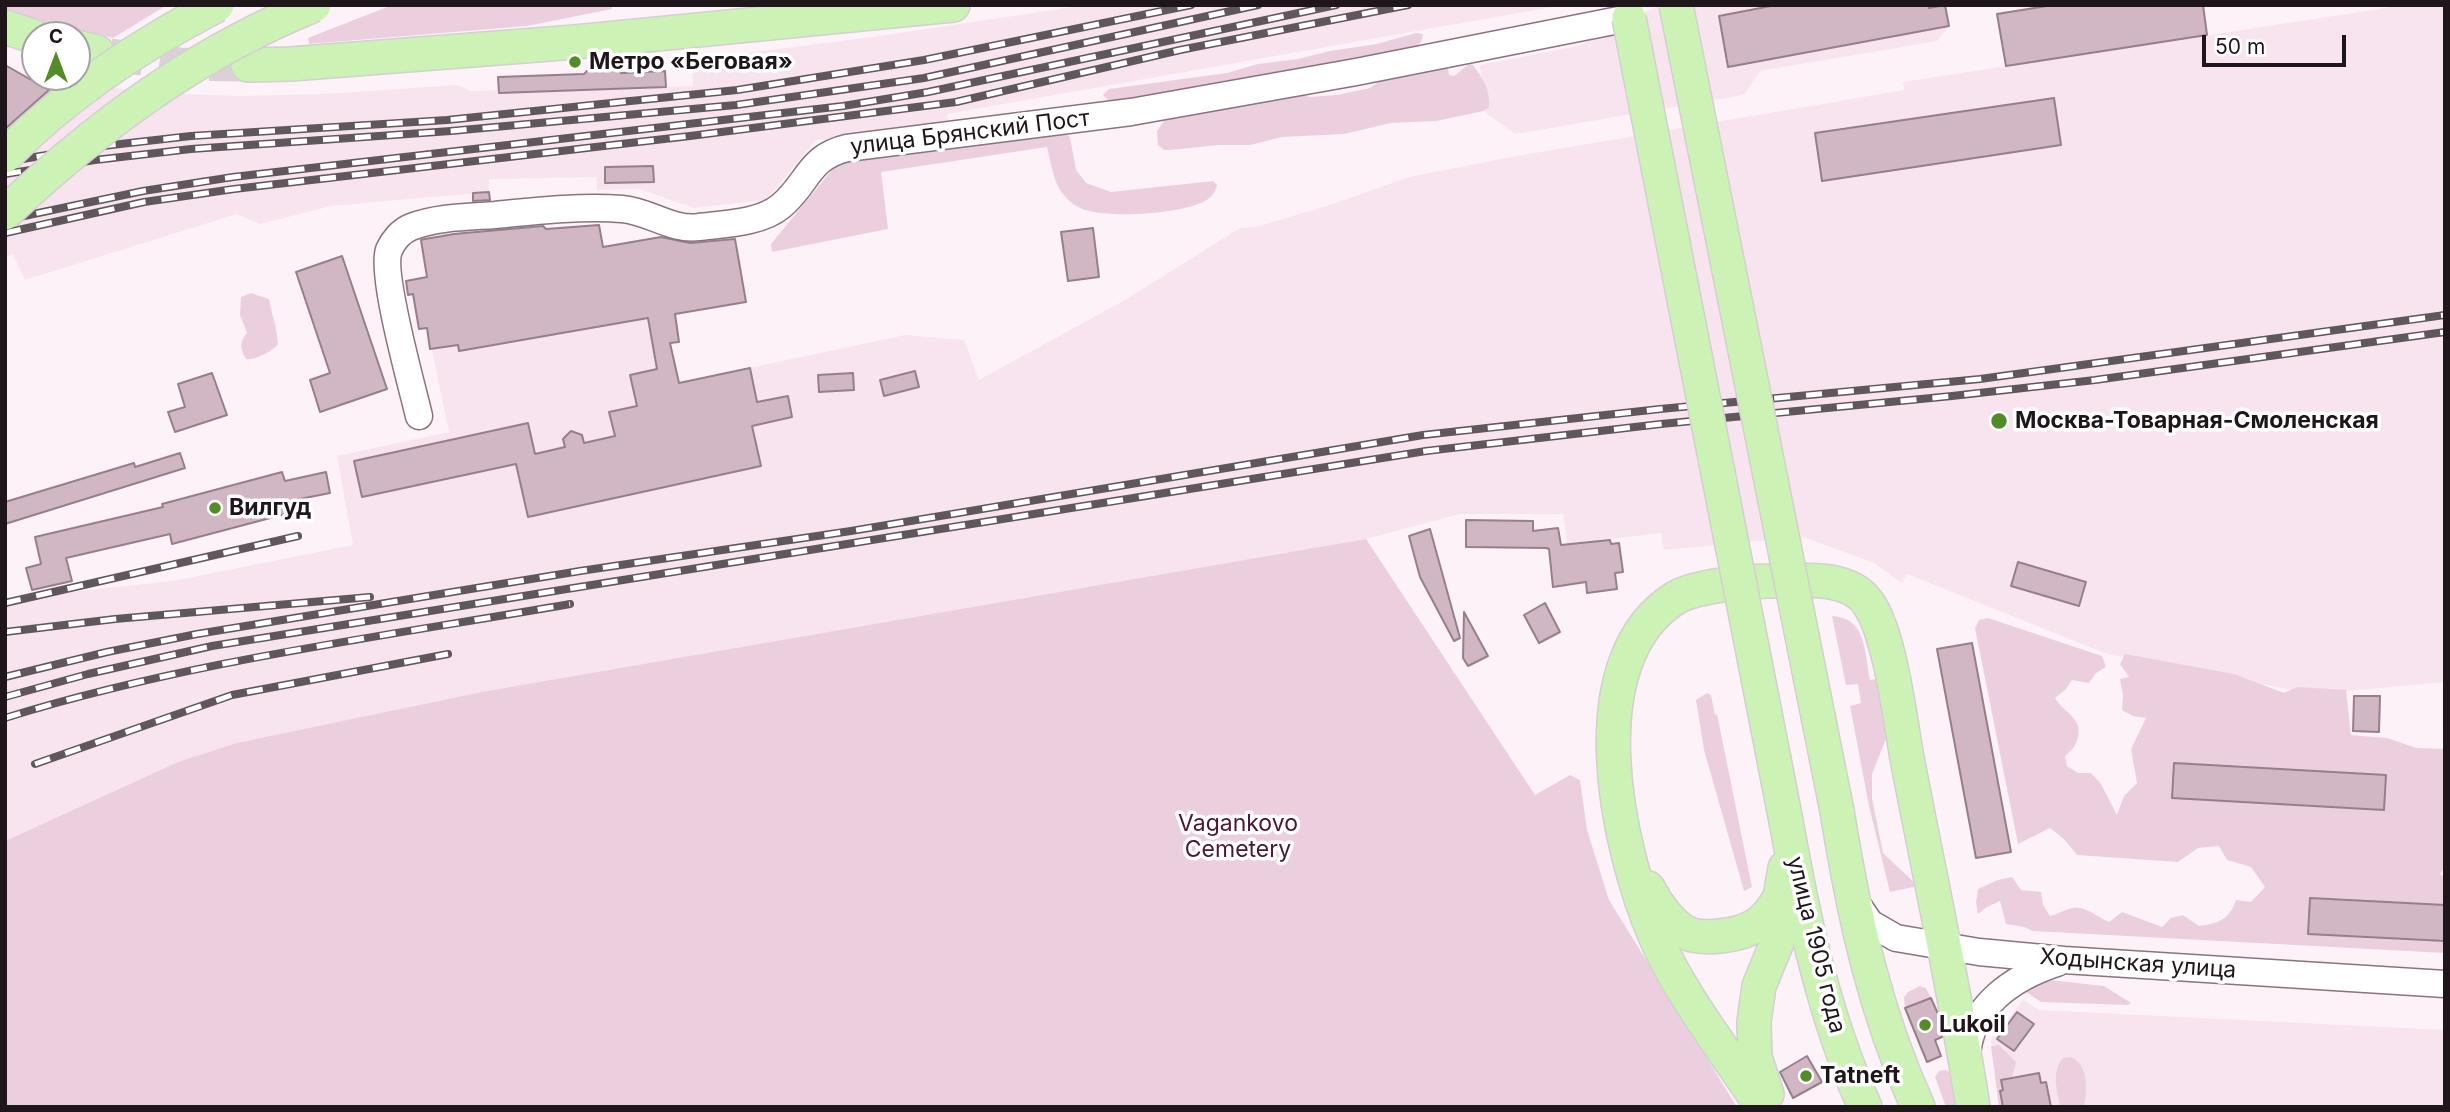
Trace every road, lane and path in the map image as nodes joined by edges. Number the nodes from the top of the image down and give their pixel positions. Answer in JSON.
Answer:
{"nodes":[{"id":1,"x":217,"y":5,"type":"edge"},
{"id":2,"x":314,"y":5,"type":"edge"},
{"id":3,"x":707,"y":5,"type":"edge"},
{"id":4,"x":780,"y":5,"type":"edge"},
{"id":5,"x":953,"y":5,"type":"edge"},
{"id":6,"x":1676,"y":5,"type":"edge"},
{"id":7,"x":1627,"y":10,"type":"edge"},
{"id":8,"x":635,"y":36,"type":"junction"},
{"id":9,"x":575,"y":42,"type":"junction"},
{"id":10,"x":248,"y":65,"type":"tunnel mouth"},
{"id":11,"x":5,"y":156,"type":"edge"},
{"id":12,"x":5,"y":213,"type":"edge"},
{"id":13,"x":419,"y":416,"type":"dead end"},
{"id":14,"x":1786,"y":821,"type":"junction"},
{"id":15,"x":1629,"y":856,"type":"junction"},
{"id":16,"x":1851,"y":895,"type":"junction"},
{"id":17,"x":1780,"y":897,"type":"junction"},
{"id":18,"x":1943,"y":945,"type":"junction"},
{"id":19,"x":2064,"y":960,"type":"junction"},
{"id":20,"x":2445,"y":984,"type":"edge"},
{"id":21,"x":1967,"y":1066,"type":"junction"},
{"id":22,"x":1762,"y":1107,"type":"edge"},
{"id":23,"x":1771,"y":1107,"type":"edge"},
{"id":24,"x":1866,"y":1107,"type":"edge"},
{"id":25,"x":1918,"y":1107,"type":"edge"},
{"id":26,"x":1973,"y":1107,"type":"edge"}],
"edges":[{"from":1,"to":11,"type":"main road","bridge":true},
{"from":2,"to":12,"type":"main road","bridge":true},
{"from":3,"to":9,"type":"main road"},
{"from":4,"to":8,"type":"main road"},
{"from":5,"to":8,"type":"main road"},
{"from":6,"to":16,"type":"main road","name":"улица 1905 года","bridge":true},
{"from":7,"to":13,"type":"street","name":"улица Брянский Пост"},
{"from":7,"to":14,"type":"main road","bridge":true},
{"from":8,"to":9,"type":"main road"},
{"from":9,"to":10,"type":"main road"},
{"from":14,"to":17,"type":"main road"},
{"from":14,"to":24,"type":"main road","name":"улица 1905 года"},
{"from":15,"to":17,"type":"main road"},
{"from":15,"to":18,"type":"main road"},
{"from":15,"to":22,"type":"main road"},
{"from":16,"to":18,"type":"street","name":"Ходынская улица"},
{"from":16,"to":25,"type":"main road","name":"улица 1905 года"},
{"from":17,"to":23,"type":"main road"},
{"from":18,"to":19,"type":"street","name":"Ходынская улица"},
{"from":18,"to":21,"type":"main road"},
{"from":19,"to":20,"type":"street","name":"Ходынская улица"},
{"from":19,"to":21,"type":"street"},
{"from":21,"to":26,"type":"main road"}]}
